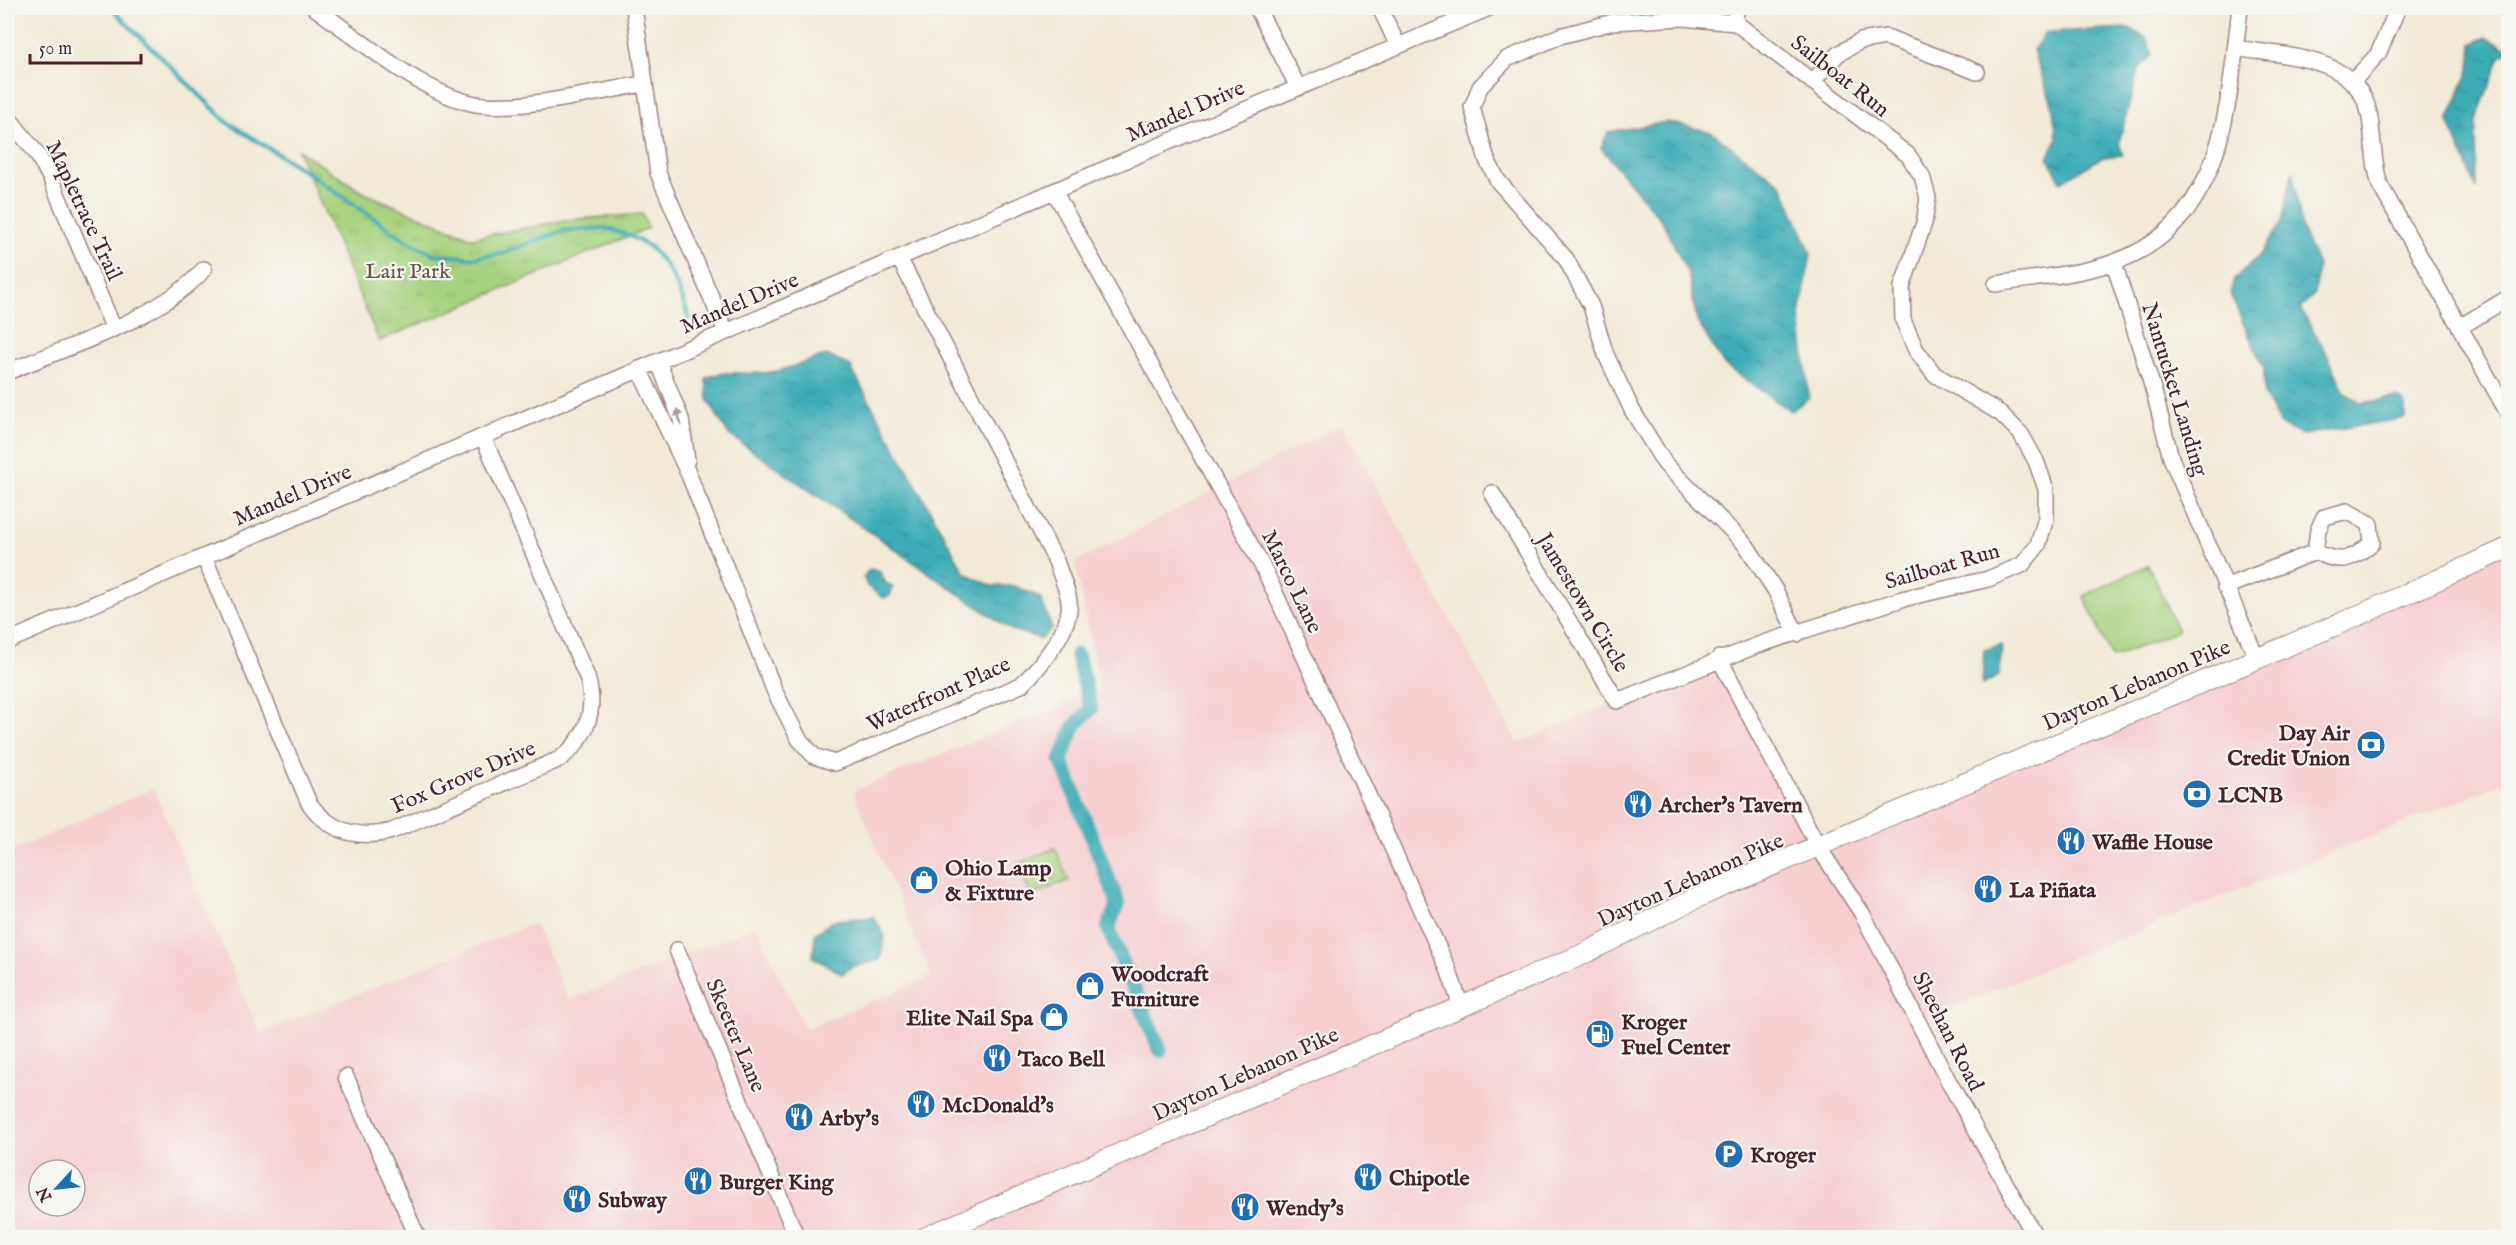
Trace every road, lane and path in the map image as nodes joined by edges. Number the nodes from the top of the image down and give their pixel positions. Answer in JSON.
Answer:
{"nodes":[{"id":1,"x":315,"y":8,"type":"edge"},
{"id":2,"x":634,"y":8,"type":"edge"},
{"id":3,"x":1257,"y":8,"type":"edge"},
{"id":4,"x":1380,"y":8,"type":"edge"},
{"id":5,"x":1489,"y":8,"type":"edge"},
{"id":6,"x":2240,"y":8,"type":"edge"},
{"id":7,"x":2398,"y":8,"type":"edge"},
{"id":8,"x":1736,"y":15,"type":"edge"},
{"id":9,"x":1397,"y":44,"type":"junction"},
{"id":10,"x":2235,"y":48,"type":"junction"},
{"id":11,"x":1977,"y":72,"type":"dead end"},
{"id":12,"x":2354,"y":80,"type":"junction"},
{"id":13,"x":1812,"y":82,"type":"junction"},
{"id":14,"x":644,"y":84,"type":"junction"},
{"id":15,"x":1298,"y":87,"type":"junction"},
{"id":16,"x":8,"y":117,"type":"edge"},
{"id":17,"x":1054,"y":191,"type":"junction"},
{"id":18,"x":899,"y":258,"type":"junction"},
{"id":19,"x":2114,"y":263,"type":"junction"},
{"id":20,"x":204,"y":269,"type":"dead end"},
{"id":21,"x":1995,"y":284,"type":"dead end"},
{"id":22,"x":2508,"y":298,"type":"edge"},
{"id":23,"x":113,"y":327,"type":"junction"},
{"id":24,"x":2460,"y":327,"type":"junction"},
{"id":25,"x":726,"y":332,"type":"junction"},
{"id":26,"x":658,"y":361,"type":"junction"},
{"id":27,"x":639,"y":369,"type":"junction"},
{"id":28,"x":8,"y":372,"type":"edge"},
{"id":29,"x":2508,"y":413,"type":"edge"},
{"id":30,"x":483,"y":437,"type":"junction"},
{"id":31,"x":689,"y":475,"type":"junction"},
{"id":32,"x":1492,"y":493,"type":"dead end"},
{"id":33,"x":2508,"y":548,"type":"edge"},
{"id":34,"x":2315,"y":552,"type":"dead end"},
{"id":35,"x":204,"y":557,"type":"junction"},
{"id":36,"x":2225,"y":587,"type":"junction"},
{"id":37,"x":1797,"y":634,"type":"junction"},
{"id":38,"x":8,"y":641,"type":"edge"},
{"id":39,"x":1719,"y":658,"type":"junction"},
{"id":40,"x":2257,"y":658,"type":"junction"},
{"id":41,"x":1819,"y":848,"type":"junction"},
{"id":42,"x":677,"y":950,"type":"dead end"},
{"id":43,"x":1461,"y":1006,"type":"junction"},
{"id":44,"x":346,"y":1077,"type":"dead end"},
{"id":45,"x":418,"y":1238,"type":"edge"},
{"id":46,"x":797,"y":1238,"type":"edge"},
{"id":47,"x":924,"y":1238,"type":"edge"},
{"id":48,"x":2036,"y":1238,"type":"edge"}],
"edges":[{"from":1,"to":14,"type":"street"},
{"from":2,"to":14,"type":"street"},
{"from":3,"to":15,"type":"street"},
{"from":4,"to":9,"type":"street"},
{"from":5,"to":9,"type":"street","name":"Mandel Drive"},
{"from":6,"to":10,"type":"street"},
{"from":7,"to":12,"type":"street"},
{"from":8,"to":13,"type":"street","name":"Sailboat Run"},
{"from":8,"to":37,"type":"street","name":"Sailboat Run"},
{"from":9,"to":15,"type":"street","name":"Mandel Drive"},
{"from":10,"to":12,"type":"street"},
{"from":10,"to":19,"type":"street"},
{"from":11,"to":13,"type":"street"},
{"from":12,"to":24,"type":"street"},
{"from":13,"to":37,"type":"street","name":"Sailboat Run"},
{"from":14,"to":25,"type":"street"},
{"from":15,"to":17,"type":"street","name":"Mandel Drive"},
{"from":16,"to":23,"type":"street","name":"Mapletrace Trail"},
{"from":17,"to":18,"type":"street","name":"Mandel Drive"},
{"from":17,"to":43,"type":"street","name":"Marco Lane"},
{"from":18,"to":25,"type":"street","name":"Mandel Drive"},
{"from":18,"to":31,"type":"street","name":"Waterfront Place"},
{"from":19,"to":21,"type":"street"},
{"from":19,"to":36,"type":"street","name":"Nantucket Landing"},
{"from":20,"to":23,"type":"street"},
{"from":22,"to":24,"type":"street"},
{"from":23,"to":28,"type":"street"},
{"from":24,"to":29,"type":"street"},
{"from":25,"to":26,"type":"street","name":"Mandel Drive"},
{"from":26,"to":27,"type":"street","name":"Mandel Drive"},
{"from":31,"to":26,"type":"street","name":"Waterfront Place","one_way":true},
{"from":27,"to":30,"type":"street","name":"Mandel Drive"},
{"from":27,"to":31,"type":"street","name":"Waterfront Place"},
{"from":30,"to":35,"type":"street","name":"Mandel Drive"},
{"from":30,"to":35,"type":"street","name":"Fox Grove Drive"},
{"from":32,"to":39,"type":"street","name":"Jamestown Circle"},
{"from":33,"to":40,"type":"main road","name":"Dayton Lebanon Pike"},
{"from":34,"to":36,"type":"street"},
{"from":35,"to":38,"type":"street","name":"Mandel Drive"},
{"from":36,"to":40,"type":"street","name":"Nantucket Landing"},
{"from":37,"to":39,"type":"street","name":"Sailboat Run"},
{"from":39,"to":41,"type":"street","name":"Sheehan Road"},
{"from":40,"to":41,"type":"main road","name":"Dayton Lebanon Pike"},
{"from":41,"to":43,"type":"main road","name":"Dayton Lebanon Pike"},
{"from":41,"to":48,"type":"street","name":"Sheehan Road"},
{"from":42,"to":46,"type":"street","name":"Skeeter Lane"},
{"from":43,"to":47,"type":"main road","name":"Dayton Lebanon Pike"},
{"from":44,"to":45,"type":"street"}]}
